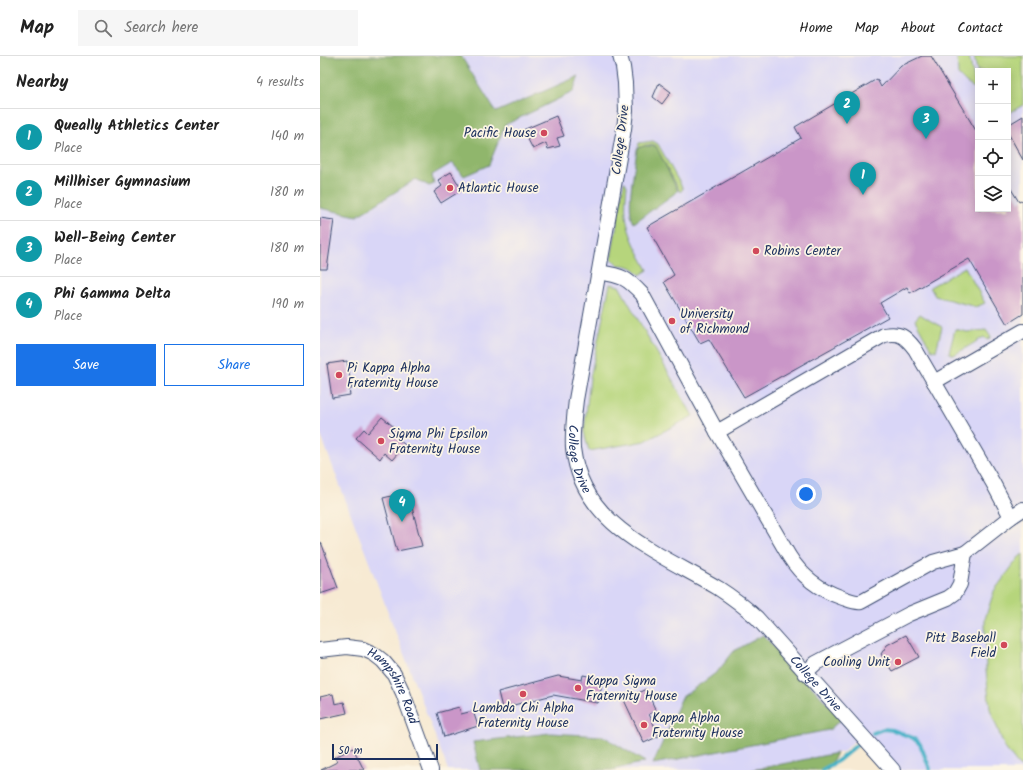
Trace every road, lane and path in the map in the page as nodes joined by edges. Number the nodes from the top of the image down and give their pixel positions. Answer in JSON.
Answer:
{"nodes":[{"id":1,"x":620,"y":56,"type":"edge"},
{"id":2,"x":599,"y":272,"type":"junction"},
{"id":3,"x":1023,"y":331,"type":"edge"},
{"id":4,"x":934,"y":382,"type":"junction"},
{"id":5,"x":717,"y":432,"type":"junction"},
{"id":6,"x":1023,"y":509,"type":"edge"},
{"id":7,"x":1011,"y":517,"type":"junction"},
{"id":8,"x":965,"y":554,"type":"junction"},
{"id":9,"x":320,"y":650,"type":"edge"},
{"id":10,"x":805,"y":672,"type":"junction"},
{"id":11,"x":431,"y":770,"type":"edge"},
{"id":12,"x":893,"y":770,"type":"edge"}],
"edges":[{"from":1,"to":2,"type":"street","name":"College Drive"},
{"from":2,"to":5,"type":"street"},
{"from":2,"to":10,"type":"street","name":"College Drive"},
{"from":3,"to":4,"type":"street"},
{"from":4,"to":5,"type":"street"},
{"from":4,"to":7,"type":"street"},
{"from":5,"to":8,"type":"street"},
{"from":6,"to":7,"type":"street"},
{"from":7,"to":8,"type":"street"},
{"from":8,"to":10,"type":"street"},
{"from":9,"to":11,"type":"street","name":"Hampshire Road"},
{"from":10,"to":12,"type":"street","name":"College Drive"}]}
